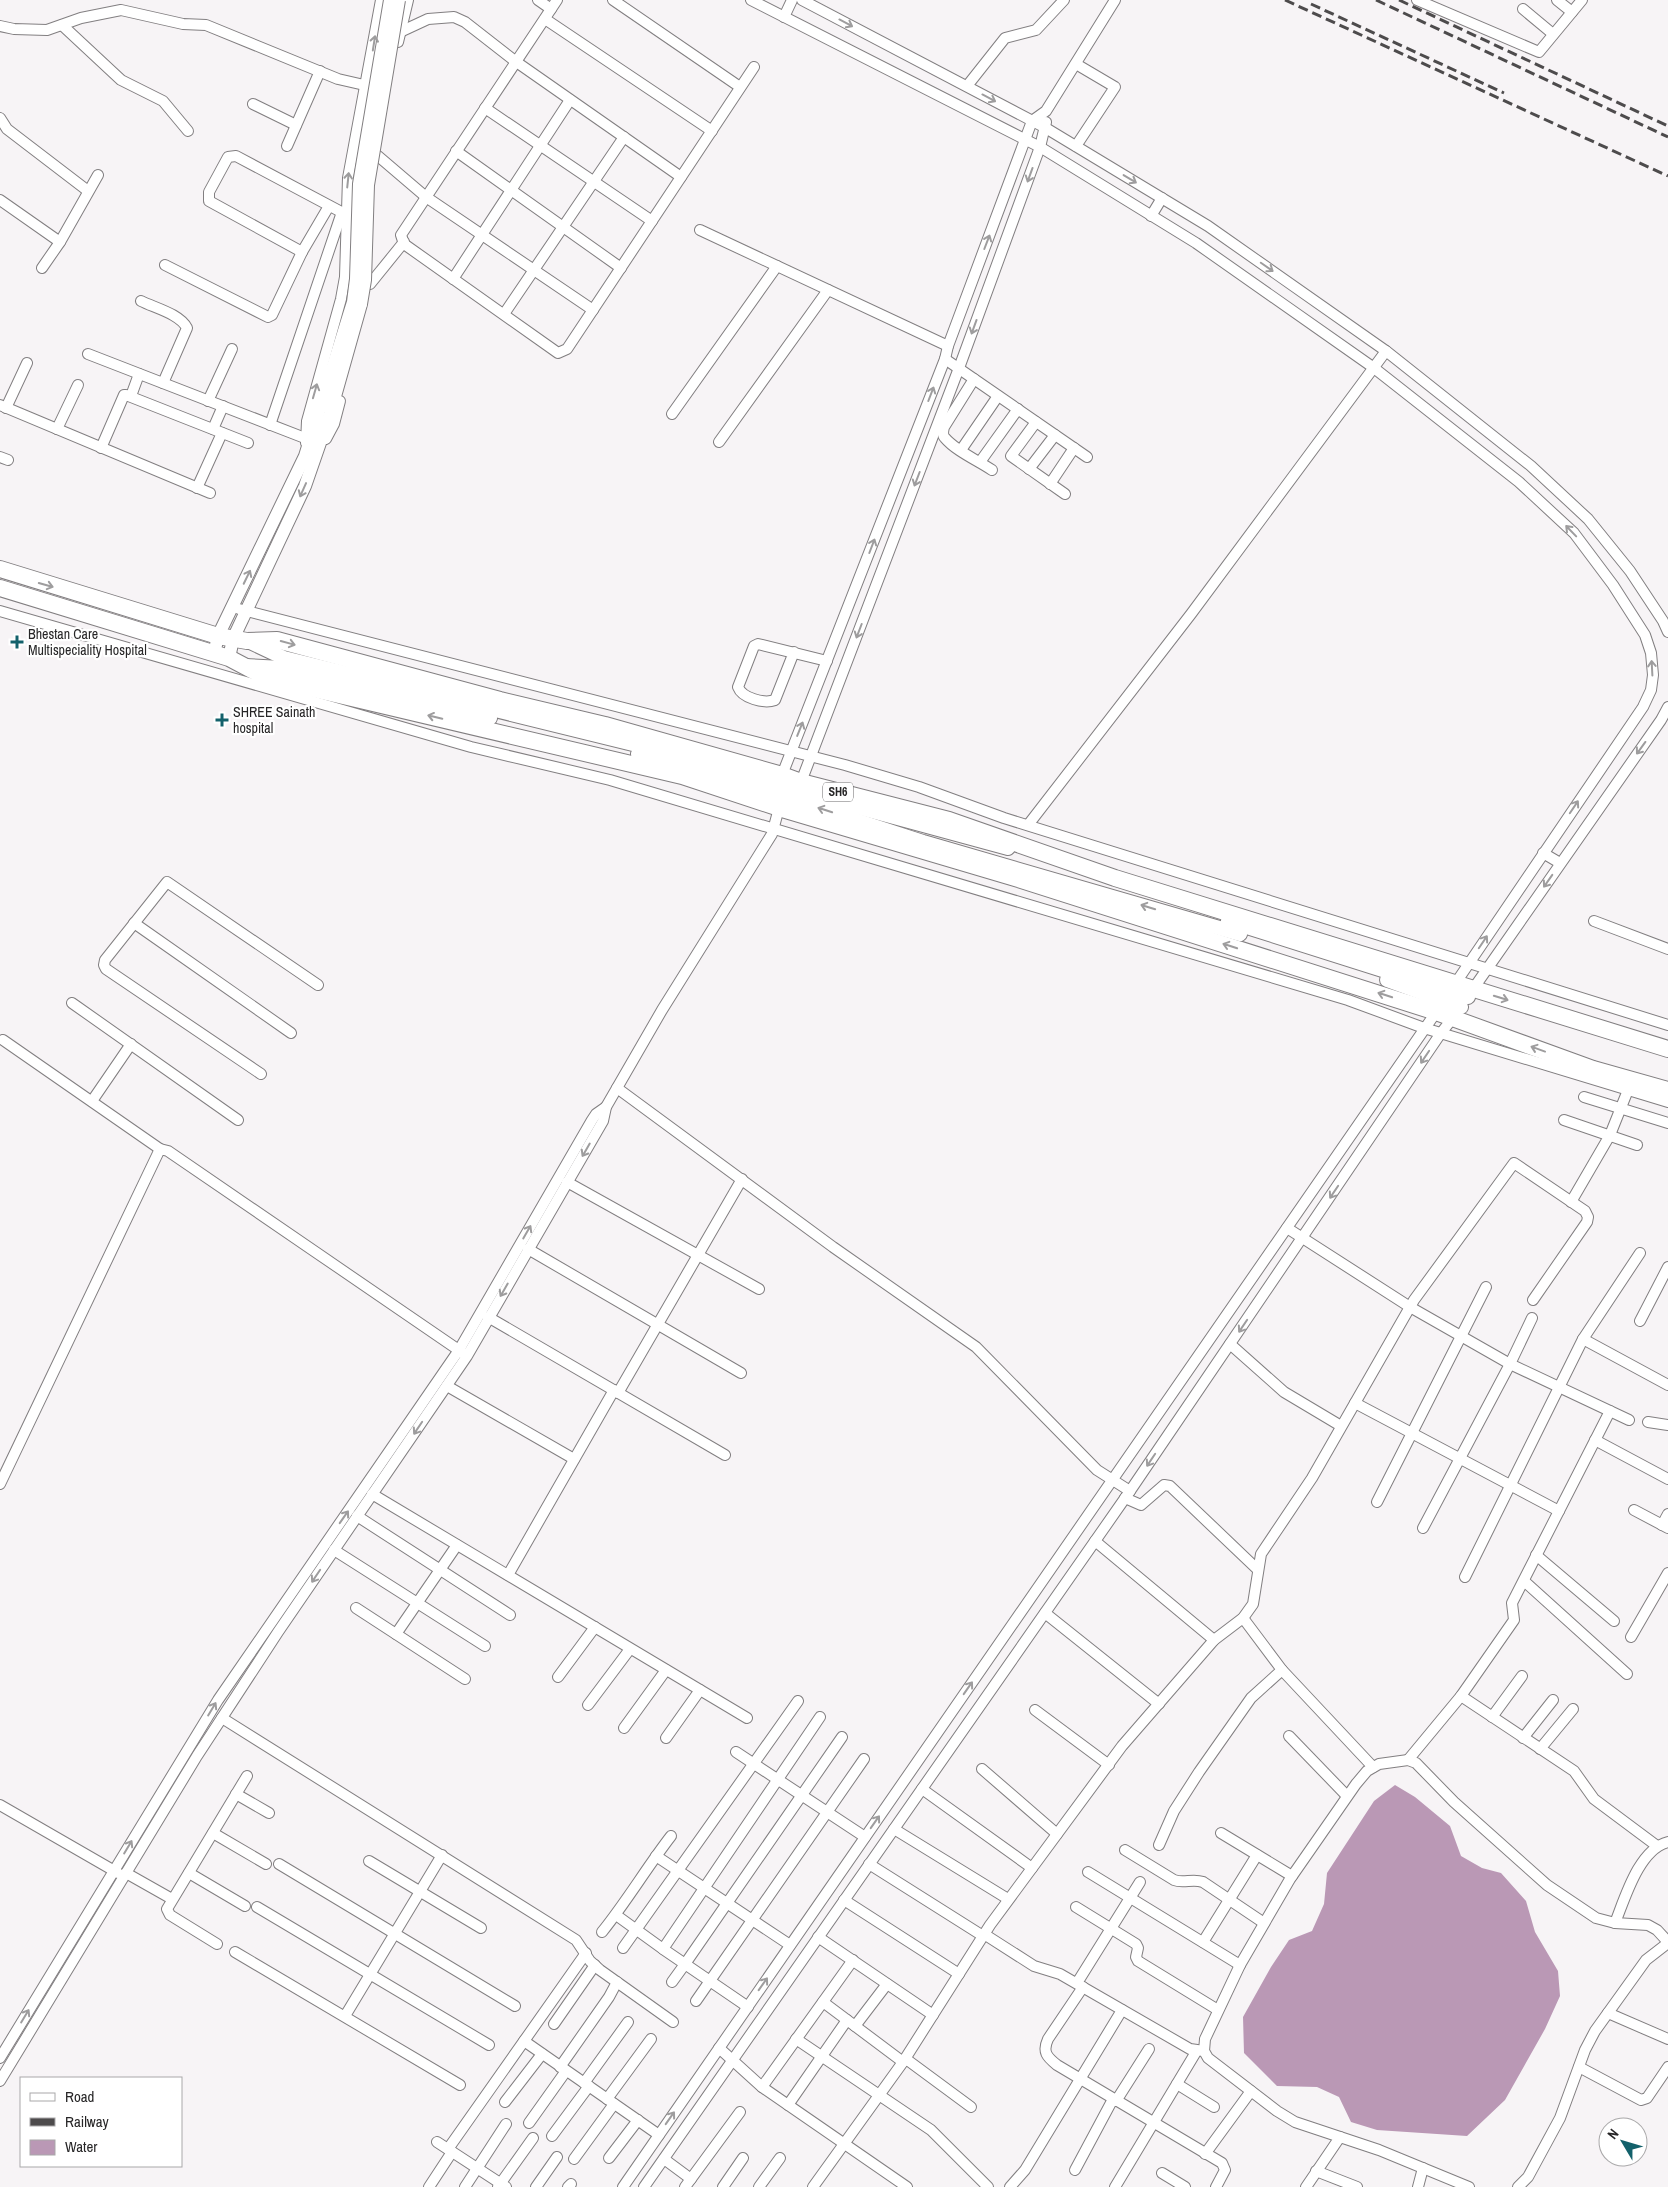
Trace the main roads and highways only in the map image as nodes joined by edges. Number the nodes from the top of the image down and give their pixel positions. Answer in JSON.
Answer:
{"nodes":[{"id":1,"x":0,"y":569,"type":"edge"},
{"id":2,"x":0,"y":588,"type":"edge"},
{"id":3,"x":233,"y":639,"type":"junction"},
{"id":4,"x":229,"y":659,"type":"junction"},
{"id":5,"x":1446,"y":997,"type":"junction"},
{"id":6,"x":1464,"y":1003,"type":"junction"},
{"id":7,"x":1668,"y":1049,"type":"edge"},
{"id":8,"x":1668,"y":1090,"type":"edge"}],
"edges":[{"from":1,"to":3,"type":"highway","number":"SH6","one_way":true},
{"from":2,"to":4,"type":"highway"},
{"from":3,"to":5,"type":"main road"},
{"from":3,"to":5,"type":"highway","number":"SH6","one_way":true},
{"from":5,"to":4,"type":"main road","one_way":true},
{"from":5,"to":4,"type":"highway","one_way":true},
{"from":5,"to":6,"type":"highway","number":"SH6"},
{"from":5,"to":6,"type":"highway"},
{"from":6,"to":7,"type":"highway","number":"SH6","one_way":true},
{"from":8,"to":6,"type":"highway","one_way":true}]}
